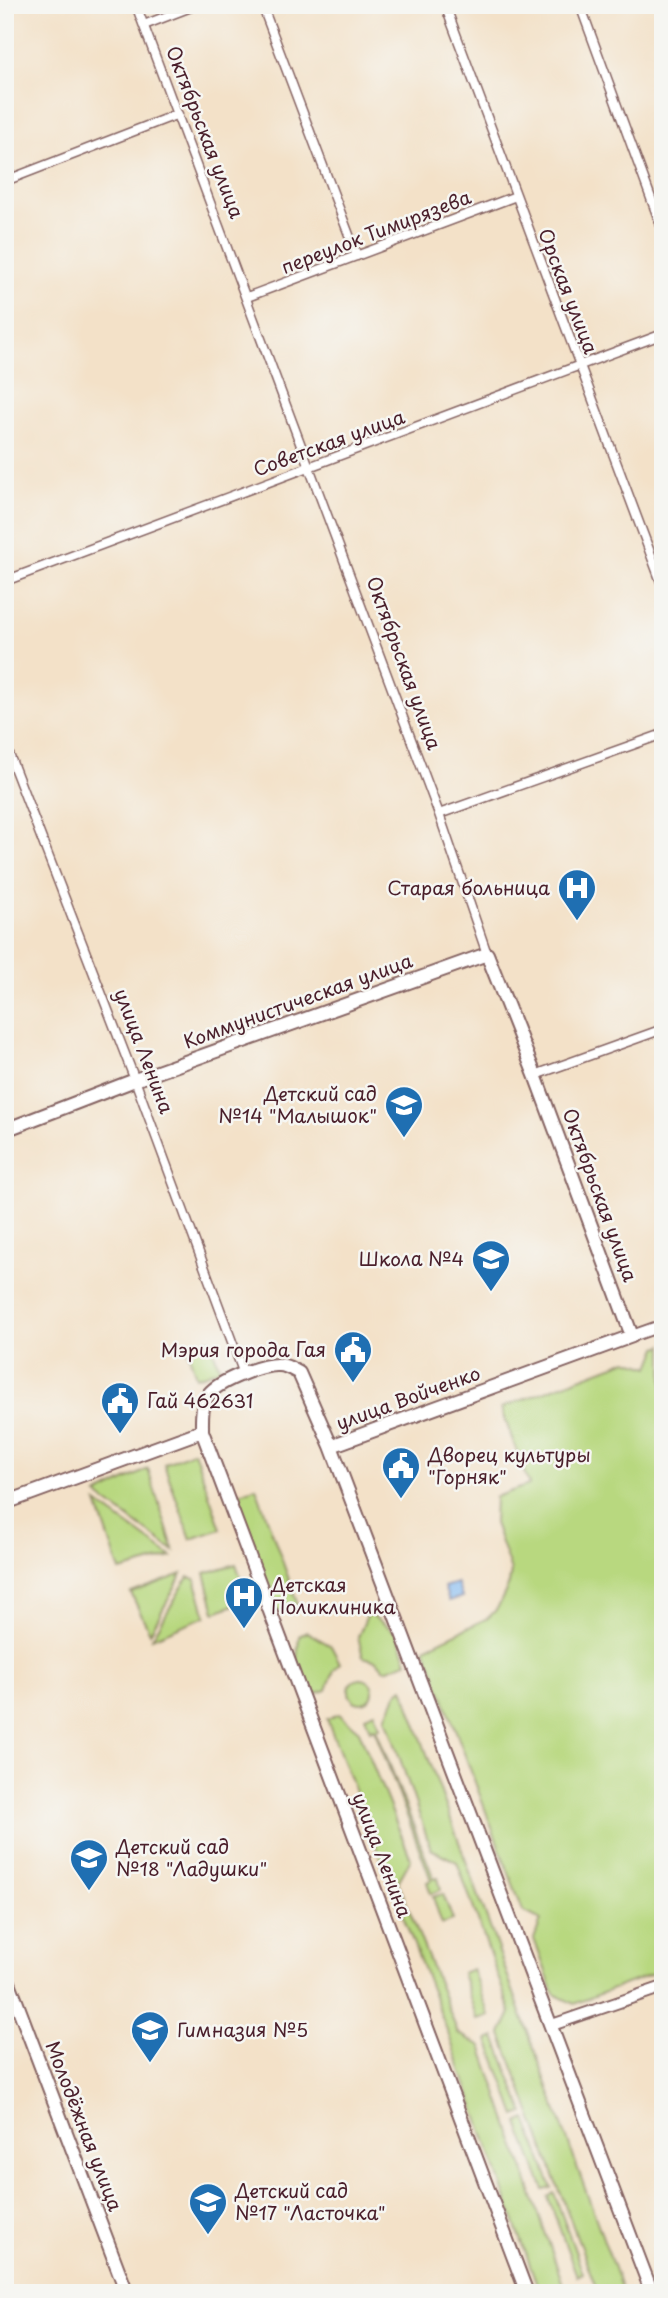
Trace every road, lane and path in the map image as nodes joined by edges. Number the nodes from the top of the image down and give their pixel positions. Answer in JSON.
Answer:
{"nodes":[{"id":1,"x":136,"y":5,"type":"edge"},
{"id":2,"x":196,"y":5,"type":"edge"},
{"id":3,"x":262,"y":5,"type":"edge"},
{"id":4,"x":445,"y":5,"type":"edge"},
{"id":5,"x":580,"y":5,"type":"edge"},
{"id":6,"x":144,"y":25,"type":"junction"},
{"id":7,"x":178,"y":114,"type":"junction"},
{"id":8,"x":5,"y":181,"type":"edge"},
{"id":9,"x":516,"y":196,"type":"junction"},
{"id":10,"x":663,"y":231,"type":"edge"},
{"id":11,"x":357,"y":256,"type":"junction"},
{"id":12,"x":247,"y":297,"type":"junction"},
{"id":13,"x":663,"y":334,"type":"edge"},
{"id":14,"x":579,"y":364,"type":"junction"},
{"id":15,"x":310,"y":466,"type":"junction"},
{"id":16,"x":5,"y":581,"type":"edge"},
{"id":17,"x":663,"y":587,"type":"edge"},
{"id":18,"x":663,"y":734,"type":"edge"},
{"id":19,"x":5,"y":744,"type":"edge"},
{"id":20,"x":439,"y":814,"type":"junction"},
{"id":21,"x":487,"y":954,"type":"junction"},
{"id":22,"x":663,"y":1029,"type":"edge"},
{"id":23,"x":536,"y":1075,"type":"junction"},
{"id":24,"x":135,"y":1080,"type":"junction"},
{"id":25,"x":5,"y":1130,"type":"edge"},
{"id":26,"x":663,"y":1325,"type":"edge"},
{"id":27,"x":632,"y":1336,"type":"junction"},
{"id":28,"x":244,"y":1374,"type":"junction"},
{"id":29,"x":202,"y":1431,"type":"junction"},
{"id":30,"x":331,"y":1446,"type":"junction"},
{"id":31,"x":5,"y":1503,"type":"edge"},
{"id":32,"x":5,"y":1972,"type":"edge"},
{"id":33,"x":663,"y":1987,"type":"edge"},
{"id":34,"x":552,"y":2025,"type":"junction"},
{"id":35,"x":127,"y":2293,"type":"edge"},
{"id":36,"x":527,"y":2293,"type":"edge"},
{"id":37,"x":652,"y":2293,"type":"edge"}],
"edges":[{"from":1,"to":6,"type":"street","name":"Октябрьская улица"},
{"from":2,"to":6,"type":"street"},
{"from":3,"to":11,"type":"street"},
{"from":4,"to":9,"type":"street","name":"Орская улица"},
{"from":5,"to":10,"type":"street"},
{"from":6,"to":7,"type":"street","name":"Октябрьская улица"},
{"from":7,"to":8,"type":"street"},
{"from":7,"to":12,"type":"street","name":"Октябрьская улица"},
{"from":9,"to":11,"type":"street","name":"переулок Тимирязева"},
{"from":9,"to":14,"type":"street","name":"Орская улица"},
{"from":11,"to":12,"type":"street","name":"переулок Тимирязева"},
{"from":12,"to":15,"type":"street","name":"Октябрьская улица"},
{"from":13,"to":14,"type":"street","name":"Советская улица"},
{"from":14,"to":15,"type":"street","name":"Советская улица"},
{"from":14,"to":17,"type":"street","name":"Орская улица"},
{"from":15,"to":16,"type":"street","name":"Советская улица"},
{"from":15,"to":20,"type":"street","name":"Октябрьская улица"},
{"from":18,"to":20,"type":"street"},
{"from":19,"to":24,"type":"street","name":"улица Ленина"},
{"from":20,"to":21,"type":"street","name":"Октябрьская улица"},
{"from":21,"to":23,"type":"main road","name":"Октябрьская улица"},
{"from":21,"to":24,"type":"main road","name":"Коммунистическая улица"},
{"from":22,"to":23,"type":"street"},
{"from":23,"to":27,"type":"main road","name":"Октябрьская улица"},
{"from":24,"to":25,"type":"main road","name":"Коммунистическая улица"},
{"from":24,"to":28,"type":"street","name":"улица Ленина"},
{"from":26,"to":27,"type":"street","name":"улица Войченко"},
{"from":27,"to":30,"type":"main road","name":"улица Войченко"},
{"from":28,"to":29,"type":"main road","name":"улица Войченко"},
{"from":28,"to":30,"type":"main road","name":"улица Войченко"},
{"from":29,"to":31,"type":"main road"},
{"from":29,"to":36,"type":"main road","name":"улица Ленина"},
{"from":30,"to":34,"type":"main road"},
{"from":32,"to":35,"type":"main road","name":"Молодёжная улица"},
{"from":33,"to":34,"type":"street"},
{"from":34,"to":37,"type":"main road"}]}
